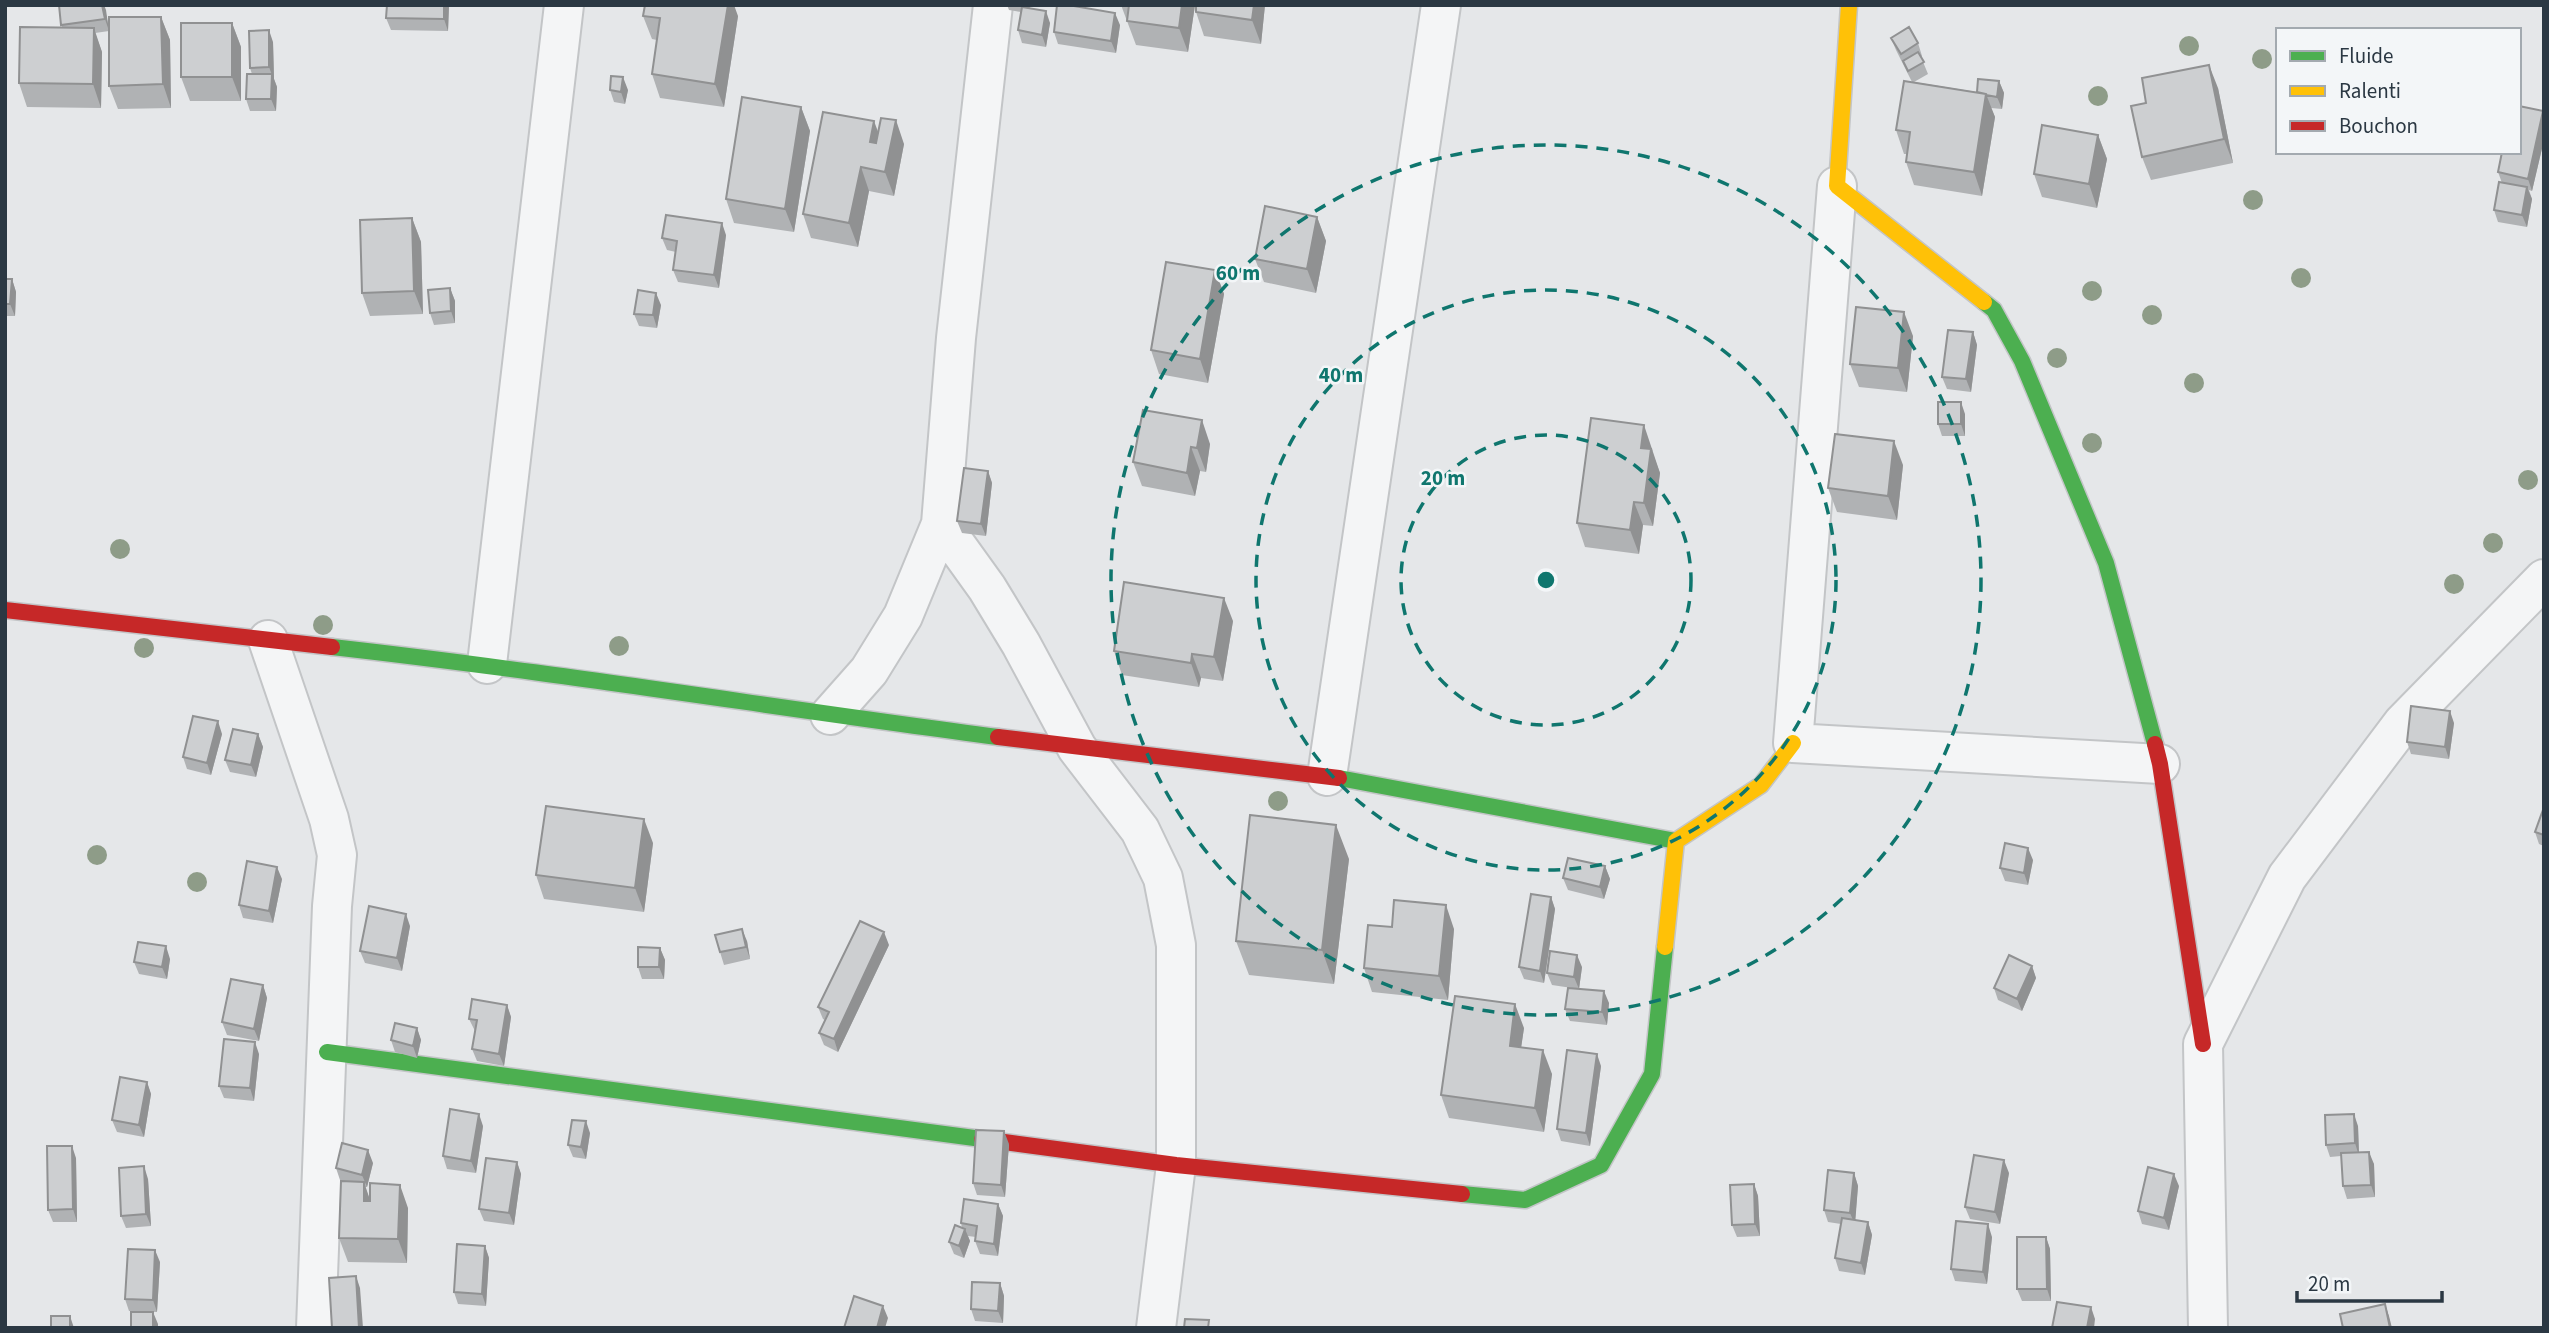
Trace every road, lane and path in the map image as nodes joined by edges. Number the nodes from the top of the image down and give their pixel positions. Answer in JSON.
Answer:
{"nodes":[{"id":1,"x":564,"y":5,"type":"edge"},
{"id":2,"x":993,"y":5,"type":"edge"},
{"id":3,"x":1441,"y":5,"type":"edge"},
{"id":4,"x":1849,"y":5,"type":"edge"},
{"id":5,"x":1837,"y":186,"type":"junction"},
{"id":6,"x":941,"y":524,"type":"junction"},
{"id":7,"x":2544,"y":579,"type":"edge"},
{"id":8,"x":5,"y":610,"type":"edge"},
{"id":9,"x":268,"y":640,"type":"junction"},
{"id":10,"x":486,"y":664,"type":"junction"},
{"id":11,"x":830,"y":715,"type":"junction"},
{"id":12,"x":1793,"y":743,"type":"junction"},
{"id":13,"x":1077,"y":748,"type":"junction"},
{"id":14,"x":2160,"y":764,"type":"junction"},
{"id":15,"x":1327,"y":776,"type":"junction"},
{"id":16,"x":1676,"y":841,"type":"junction"},
{"id":17,"x":2203,"y":1044,"type":"junction"},
{"id":18,"x":327,"y":1052,"type":"junction"},
{"id":19,"x":1176,"y":1165,"type":"junction"},
{"id":20,"x":316,"y":1328,"type":"edge"},
{"id":21,"x":1156,"y":1328,"type":"edge"},
{"id":22,"x":2208,"y":1328,"type":"edge"}],
"edges":[{"from":1,"to":10,"type":"street"},
{"from":2,"to":6,"type":"street"},
{"from":3,"to":15,"type":"street"},
{"from":4,"to":5,"type":"street"},
{"from":5,"to":12,"type":"street"},
{"from":5,"to":14,"type":"street"},
{"from":6,"to":11,"type":"street"},
{"from":6,"to":13,"type":"street"},
{"from":7,"to":17,"type":"street"},
{"from":8,"to":9,"type":"street"},
{"from":9,"to":10,"type":"street"},
{"from":9,"to":18,"type":"street"},
{"from":10,"to":11,"type":"street"},
{"from":11,"to":13,"type":"street"},
{"from":12,"to":14,"type":"street"},
{"from":12,"to":16,"type":"street"},
{"from":13,"to":15,"type":"street"},
{"from":13,"to":19,"type":"street"},
{"from":14,"to":17,"type":"street"},
{"from":15,"to":16,"type":"street"},
{"from":16,"to":19,"type":"street"},
{"from":17,"to":22,"type":"street"},
{"from":18,"to":19,"type":"street"},
{"from":18,"to":20,"type":"street"},
{"from":19,"to":21,"type":"street"}]}
